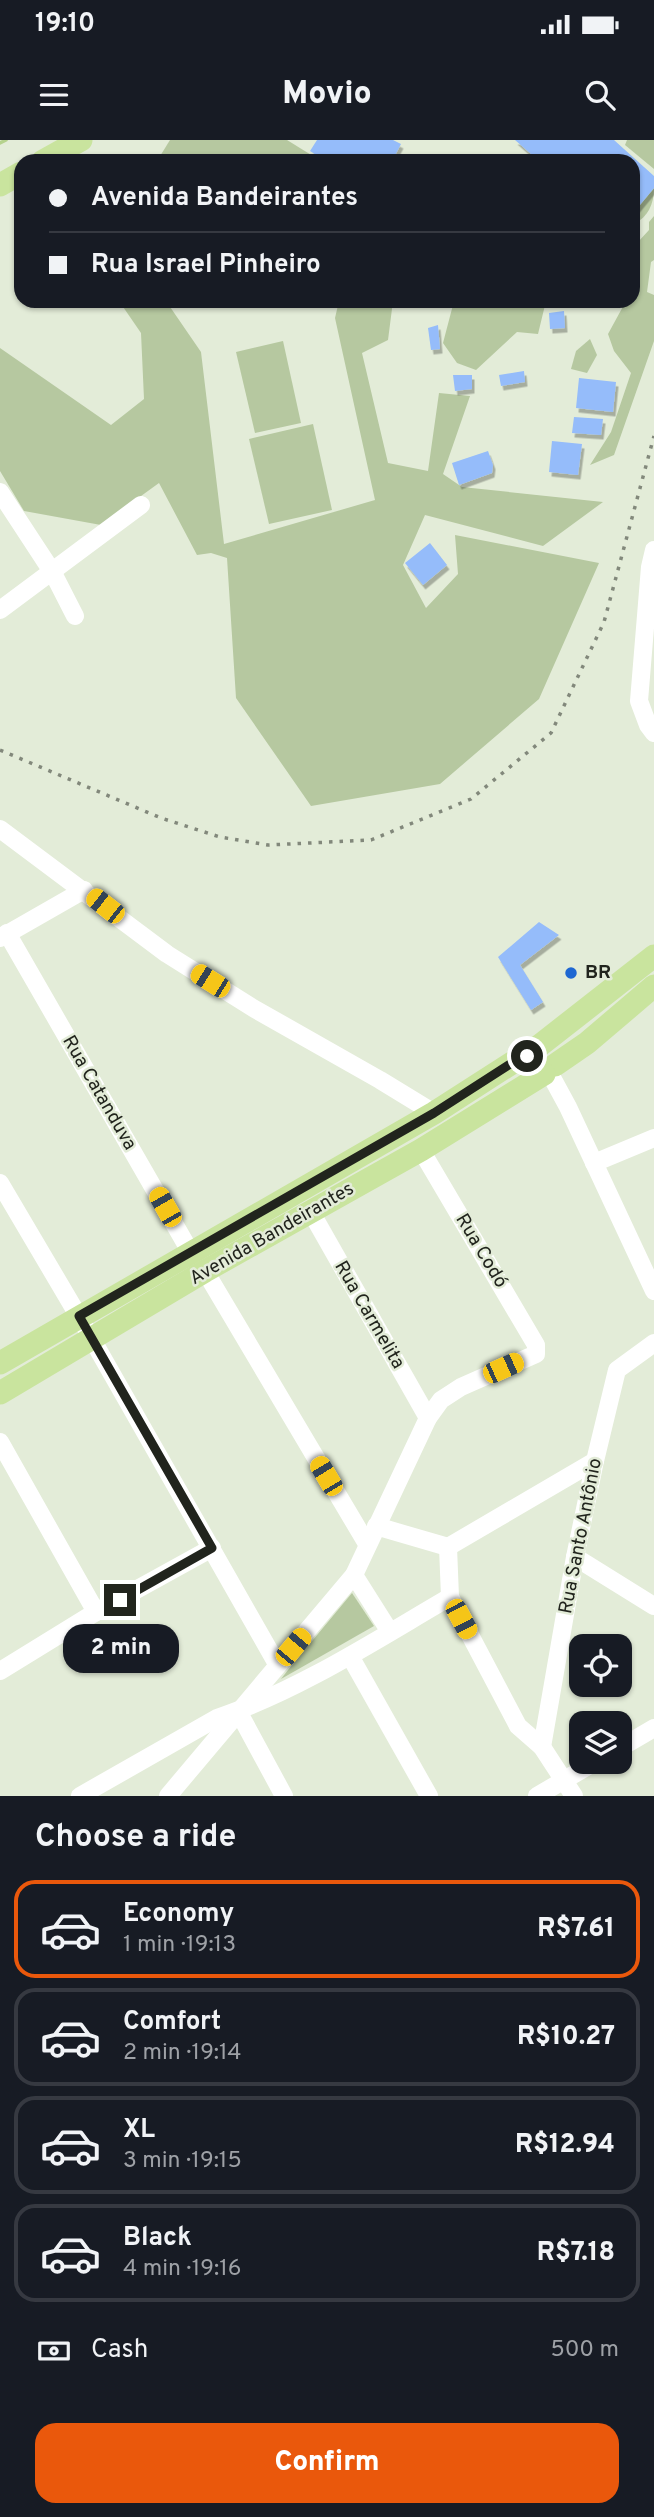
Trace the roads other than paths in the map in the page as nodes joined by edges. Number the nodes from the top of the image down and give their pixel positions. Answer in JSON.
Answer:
{"nodes":[{"id":1,"x":80,"y":140,"type":"edge"},
{"id":2,"x":55,"y":154,"type":"edge"},
{"id":3,"x":0,"y":492,"type":"edge"},
{"id":4,"x":141,"y":505,"type":"dead end"},
{"id":5,"x":654,"y":550,"type":"edge"},
{"id":6,"x":53,"y":573,"type":"junction"},
{"id":7,"x":0,"y":610,"type":"edge"},
{"id":8,"x":75,"y":617,"type":"dead end"},
{"id":9,"x":654,"y":733,"type":"edge"},
{"id":10,"x":0,"y":829,"type":"edge"},
{"id":11,"x":84,"y":890,"type":"junction"},
{"id":12,"x":4,"y":935,"type":"edge"},
{"id":13,"x":654,"y":956,"type":"edge"},
{"id":14,"x":654,"y":986,"type":"edge"},
{"id":15,"x":534,"y":1049,"type":"junction"},
{"id":16,"x":549,"y":1070,"type":"junction"},
{"id":17,"x":434,"y":1113,"type":"junction"},
{"id":18,"x":654,"y":1138,"type":"edge"},
{"id":19,"x":421,"y":1150,"type":"junction"},
{"id":20,"x":594,"y":1163,"type":"junction"},
{"id":21,"x":0,"y":1183,"type":"edge"},
{"id":22,"x":311,"y":1212,"type":"junction"},
{"id":23,"x":198,"y":1262,"type":"junction"},
{"id":24,"x":654,"y":1291,"type":"edge"},
{"id":25,"x":79,"y":1316,"type":"junction"},
{"id":26,"x":92,"y":1339,"type":"junction"},
{"id":27,"x":654,"y":1343,"type":"edge"},
{"id":28,"x":0,"y":1363,"type":"edge"},
{"id":29,"x":0,"y":1393,"type":"edge"},
{"id":30,"x":428,"y":1418,"type":"junction"},
{"id":31,"x":0,"y":1442,"type":"edge"},
{"id":32,"x":595,"y":1461,"type":"junction"},
{"id":33,"x":376,"y":1526,"type":"junction"},
{"id":34,"x":367,"y":1544,"type":"junction"},
{"id":35,"x":448,"y":1547,"type":"junction"},
{"id":36,"x":212,"y":1548,"type":"junction"},
{"id":37,"x":575,"y":1557,"type":"junction"},
{"id":38,"x":354,"y":1575,"type":"junction"},
{"id":39,"x":450,"y":1597,"type":"junction"},
{"id":40,"x":654,"y":1606,"type":"edge"},
{"id":41,"x":96,"y":1612,"type":"junction"},
{"id":42,"x":390,"y":1632,"type":"junction"},
{"id":43,"x":351,"y":1656,"type":"junction"},
{"id":44,"x":277,"y":1664,"type":"junction"},
{"id":45,"x":0,"y":1671,"type":"edge"},
{"id":46,"x":237,"y":1712,"type":"junction"},
{"id":47,"x":654,"y":1728,"type":"edge"},
{"id":48,"x":632,"y":1741,"type":"edge"},
{"id":49,"x":542,"y":1747,"type":"junction"},
{"id":50,"x":575,"y":1774,"type":"edge"},
{"id":51,"x":565,"y":1780,"type":"junction"},
{"id":52,"x":79,"y":1796,"type":"edge"},
{"id":53,"x":169,"y":1796,"type":"edge"},
{"id":54,"x":284,"y":1796,"type":"edge"},
{"id":55,"x":429,"y":1796,"type":"edge"},
{"id":56,"x":537,"y":1796,"type":"edge"},
{"id":57,"x":574,"y":1796,"type":"edge"}],
"edges":[{"from":1,"to":2,"type":"main road"},
{"from":3,"to":6,"type":"street"},
{"from":4,"to":6,"type":"street"},
{"from":5,"to":9,"type":"street"},
{"from":6,"to":7,"type":"street"},
{"from":6,"to":8,"type":"street"},
{"from":10,"to":11,"type":"street"},
{"from":11,"to":12,"type":"street"},
{"from":11,"to":17,"type":"street"},
{"from":12,"to":23,"type":"street","name":"Rua Catanduva"},
{"from":13,"to":15,"type":"main road","name":"Avenida Bandeirantes"},
{"from":14,"to":16,"type":"main road","name":"Avenida Bandeirantes"},
{"from":15,"to":16,"type":"main road"},
{"from":15,"to":17,"type":"main road","name":"Avenida Bandeirantes"},
{"from":16,"to":19,"type":"main road","name":"Avenida Bandeirantes"},
{"from":16,"to":20,"type":"street"},
{"from":17,"to":23,"type":"main road","name":"Avenida Bandeirantes"},
{"from":18,"to":20,"type":"street"},
{"from":19,"to":22,"type":"main road","name":"Avenida Bandeirantes"},
{"from":19,"to":30,"type":"street","name":"Rua Codó"},
{"from":20,"to":24,"type":"street"},
{"from":21,"to":25,"type":"street"},
{"from":22,"to":23,"type":"main road","name":"Avenida Bandeirantes"},
{"from":22,"to":30,"type":"street","name":"Rua Carmelita"},
{"from":23,"to":25,"type":"main road","name":"Avenida Bandeirantes"},
{"from":23,"to":26,"type":"main road","name":"Avenida Bandeirantes"},
{"from":23,"to":34,"type":"street","name":"Rua Catanduva"},
{"from":25,"to":26,"type":"street"},
{"from":25,"to":28,"type":"main road","name":"Avenida Bandeirantes"},
{"from":26,"to":29,"type":"main road","name":"Avenida Bandeirantes"},
{"from":26,"to":36,"type":"street"},
{"from":27,"to":32,"type":"street","name":"Rua Santo Antônio"},
{"from":30,"to":33,"type":"street"},
{"from":31,"to":41,"type":"street"},
{"from":32,"to":35,"type":"street"},
{"from":32,"to":37,"type":"street","name":"Rua Santo Antônio"},
{"from":33,"to":34,"type":"street"},
{"from":33,"to":35,"type":"street"},
{"from":34,"to":38,"type":"street"},
{"from":35,"to":39,"type":"street"},
{"from":36,"to":41,"type":"street"},
{"from":36,"to":44,"type":"street"},
{"from":37,"to":40,"type":"street"},
{"from":37,"to":49,"type":"street","name":"Rua Santo Antônio"},
{"from":38,"to":42,"type":"street"},
{"from":38,"to":44,"type":"street"},
{"from":39,"to":42,"type":"street"},
{"from":39,"to":49,"type":"street"},
{"from":41,"to":45,"type":"street"},
{"from":42,"to":43,"type":"street"},
{"from":43,"to":46,"type":"street"},
{"from":43,"to":55,"type":"street"},
{"from":44,"to":46,"type":"street"},
{"from":46,"to":52,"type":"street"},
{"from":46,"to":53,"type":"street"},
{"from":46,"to":54,"type":"street"},
{"from":47,"to":48,"type":"street"},
{"from":49,"to":51,"type":"street"},
{"from":50,"to":51,"type":"street"},
{"from":51,"to":56,"type":"street"},
{"from":51,"to":57,"type":"street"}]}
